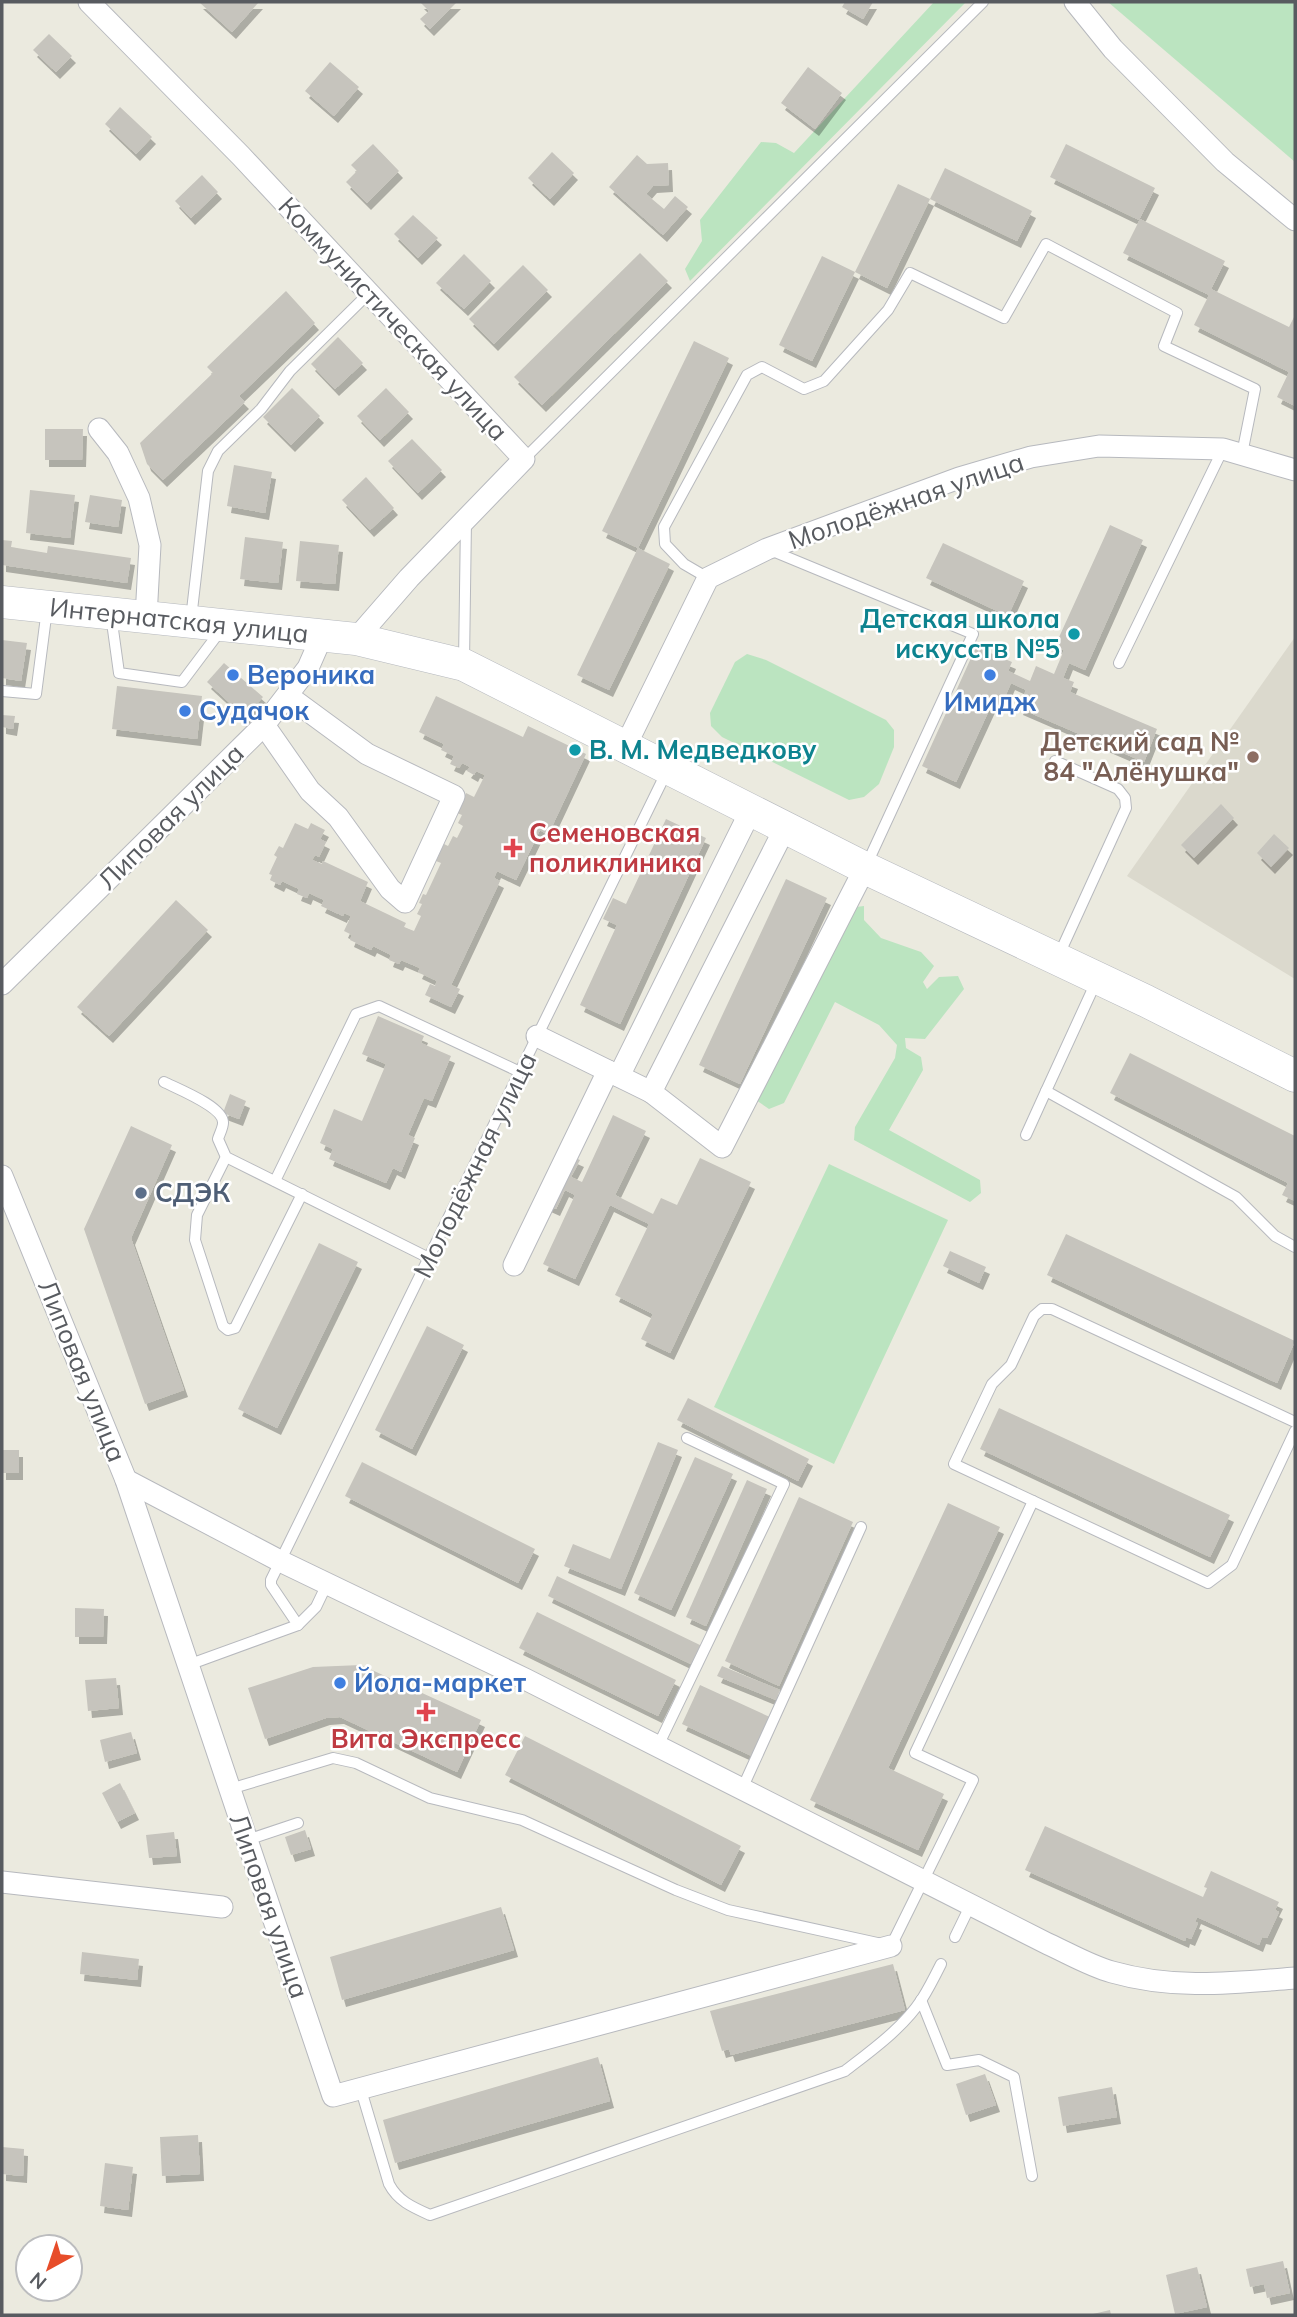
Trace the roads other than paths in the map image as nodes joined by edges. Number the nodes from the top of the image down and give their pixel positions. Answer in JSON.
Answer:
{"nodes":[{"id":1,"x":89,"y":2,"type":"edge"},
{"id":2,"x":983,"y":2,"type":"edge"},
{"id":3,"x":1075,"y":2,"type":"edge"},
{"id":4,"x":1295,"y":220,"type":"edge"},
{"id":5,"x":369,"y":294,"type":"junction"},
{"id":6,"x":99,"y":429,"type":"dead end"},
{"id":7,"x":1232,"y":451,"type":"junction"},
{"id":8,"x":524,"y":459,"type":"junction"},
{"id":9,"x":1295,"y":470,"type":"edge"},
{"id":10,"x":466,"y":519,"type":"junction"},
{"id":11,"x":767,"y":549,"type":"junction"},
{"id":12,"x":708,"y":578,"type":"junction"},
{"id":13,"x":2,"y":602,"type":"edge"},
{"id":14,"x":47,"y":607,"type":"junction"},
{"id":15,"x":111,"y":613,"type":"junction"},
{"id":16,"x":146,"y":617,"type":"junction"},
{"id":17,"x":191,"y":622,"type":"junction"},
{"id":18,"x":225,"y":625,"type":"junction"},
{"id":19,"x":322,"y":636,"type":"junction"},
{"id":20,"x":356,"y":639,"type":"junction"},
{"id":21,"x":1119,"y":663,"type":"dead end"},
{"id":22,"x":464,"y":664,"type":"junction"},
{"id":23,"x":2,"y":691,"type":"edge"},
{"id":24,"x":288,"y":696,"type":"junction"},
{"id":25,"x":264,"y":725,"type":"junction"},
{"id":26,"x":625,"y":747,"type":"junction"},
{"id":27,"x":1055,"y":761,"type":"dead end"},
{"id":28,"x":668,"y":769,"type":"junction"},
{"id":29,"x":751,"y":810,"type":"junction"},
{"id":30,"x":785,"y":828,"type":"junction"},
{"id":31,"x":865,"y":868,"type":"junction"},
{"id":32,"x":1057,"y":960,"type":"junction"},
{"id":33,"x":1097,"y":979,"type":"junction"},
{"id":34,"x":2,"y":984,"type":"edge"},
{"id":35,"x":537,"y":1037,"type":"junction"},
{"id":36,"x":520,"y":1072,"type":"junction"},
{"id":37,"x":613,"y":1073,"type":"junction"},
{"id":38,"x":1295,"y":1076,"type":"edge"},
{"id":39,"x":164,"y":1083,"type":"dead end"},
{"id":40,"x":1046,"y":1091,"type":"junction"},
{"id":41,"x":650,"y":1092,"type":"junction"},
{"id":42,"x":1026,"y":1135,"type":"dead end"},
{"id":43,"x":226,"y":1157,"type":"junction"},
{"id":44,"x":2,"y":1175,"type":"edge"},
{"id":45,"x":275,"y":1181,"type":"junction"},
{"id":46,"x":302,"y":1194,"type":"junction"},
{"id":47,"x":1295,"y":1247,"type":"edge"},
{"id":48,"x":429,"y":1258,"type":"junction"},
{"id":49,"x":514,"y":1265,"type":"dead end"},
{"id":50,"x":1295,"y":1422,"type":"edge"},
{"id":51,"x":1295,"y":1431,"type":"edge"},
{"id":52,"x":687,"y":1438,"type":"dead end"},
{"id":53,"x":126,"y":1480,"type":"junction"},
{"id":54,"x":1033,"y":1501,"type":"junction"},
{"id":55,"x":861,"y":1527,"type":"dead end"},
{"id":56,"x":280,"y":1561,"type":"junction"},
{"id":57,"x":327,"y":1584,"type":"junction"},
{"id":58,"x":298,"y":1625,"type":"junction"},
{"id":59,"x":188,"y":1665,"type":"junction"},
{"id":60,"x":658,"y":1746,"type":"junction"},
{"id":61,"x":230,"y":1789,"type":"junction"},
{"id":62,"x":742,"y":1789,"type":"junction"},
{"id":63,"x":298,"y":1823,"type":"dead end"},
{"id":64,"x":247,"y":1840,"type":"junction"},
{"id":65,"x":923,"y":1881,"type":"junction"},
{"id":66,"x":2,"y":1882,"type":"edge"},
{"id":67,"x":971,"y":1904,"type":"junction"},
{"id":68,"x":222,"y":1908,"type":"dead end"},
{"id":69,"x":955,"y":1937,"type":"dead end"},
{"id":70,"x":891,"y":1946,"type":"junction"},
{"id":71,"x":941,"y":1964,"type":"dead end"},
{"id":72,"x":1295,"y":1978,"type":"edge"},
{"id":73,"x":921,"y":2000,"type":"junction"},
{"id":74,"x":361,"y":2090,"type":"junction"},
{"id":75,"x":1032,"y":2176,"type":"dead end"}],
"edges":[{"from":1,"to":5,"type":"street","name":"Коммунистическая улица"},
{"from":2,"to":8,"type":"lane"},
{"from":3,"to":4,"type":"street"},
{"from":5,"to":8,"type":"street","name":"Коммунистическая улица"},
{"from":5,"to":17,"type":"lane"},
{"from":6,"to":16,"type":"street"},
{"from":7,"to":9,"type":"street","name":"Молодёжная улица"},
{"from":7,"to":11,"type":"street","name":"Молодёжная улица"},
{"from":7,"to":12,"type":"lane"},
{"from":7,"to":21,"type":"lane"},
{"from":8,"to":10,"type":"street","name":"Коммунистическая улица"},
{"from":10,"to":20,"type":"street","name":"Коммунистическая улица"},
{"from":10,"to":22,"type":"lane"},
{"from":11,"to":12,"type":"street","name":"Молодёжная улица"},
{"from":11,"to":31,"type":"lane"},
{"from":12,"to":26,"type":"street"},
{"from":13,"to":14,"type":"street","name":"Интернатская улица"},
{"from":14,"to":15,"type":"street","name":"Интернатская улица"},
{"from":14,"to":23,"type":"lane"},
{"from":15,"to":16,"type":"street","name":"Интернатская улица"},
{"from":15,"to":18,"type":"lane"},
{"from":16,"to":17,"type":"street","name":"Интернатская улица"},
{"from":17,"to":18,"type":"street","name":"Интернатская улица"},
{"from":18,"to":19,"type":"street","name":"Интернатская улица"},
{"from":19,"to":20,"type":"street","name":"Интернатская улица"},
{"from":19,"to":24,"type":"street","name":"Липовая улица"},
{"from":20,"to":22,"type":"street","name":"Интернатская улица"},
{"from":22,"to":26,"type":"street","name":"Интернатская улица"},
{"from":24,"to":25,"type":"street","name":"Липовая улица"},
{"from":24,"to":25,"type":"street"},
{"from":25,"to":34,"type":"street","name":"Липовая улица"},
{"from":26,"to":28,"type":"street","name":"Интернатская улица"},
{"from":27,"to":32,"type":"lane"},
{"from":28,"to":29,"type":"street","name":"Интернатская улица"},
{"from":28,"to":35,"type":"lane","name":"Молодёжная улица"},
{"from":29,"to":30,"type":"street","name":"Интернатская улица"},
{"from":29,"to":37,"type":"street"},
{"from":30,"to":31,"type":"street","name":"Интернатская улица"},
{"from":30,"to":41,"type":"street"},
{"from":31,"to":32,"type":"street","name":"Интернатская улица"},
{"from":31,"to":41,"type":"street"},
{"from":32,"to":33,"type":"street","name":"Интернатская улица"},
{"from":33,"to":38,"type":"street","name":"Интернатская улица"},
{"from":33,"to":40,"type":"lane"},
{"from":35,"to":36,"type":"lane","name":"Молодёжная улица"},
{"from":35,"to":37,"type":"street"},
{"from":36,"to":45,"type":"lane"},
{"from":36,"to":48,"type":"lane","name":"Молодёжная улица"},
{"from":37,"to":41,"type":"street"},
{"from":37,"to":49,"type":"street"},
{"from":39,"to":43,"type":"lane"},
{"from":40,"to":42,"type":"lane"},
{"from":40,"to":47,"type":"lane"},
{"from":43,"to":45,"type":"lane"},
{"from":43,"to":46,"type":"lane"},
{"from":44,"to":53,"type":"street","name":"Липовая улица"},
{"from":45,"to":46,"type":"lane"},
{"from":46,"to":48,"type":"lane"},
{"from":48,"to":56,"type":"lane","name":"Молодёжная улица"},
{"from":50,"to":54,"type":"lane"},
{"from":51,"to":54,"type":"lane"},
{"from":52,"to":60,"type":"lane"},
{"from":53,"to":56,"type":"street"},
{"from":53,"to":59,"type":"street","name":"Липовая улица"},
{"from":54,"to":65,"type":"lane"},
{"from":55,"to":62,"type":"lane"},
{"from":56,"to":57,"type":"street"},
{"from":56,"to":58,"type":"lane","name":"Молодёжная улица"},
{"from":57,"to":58,"type":"lane"},
{"from":57,"to":60,"type":"street"},
{"from":58,"to":59,"type":"lane"},
{"from":59,"to":61,"type":"street","name":"Липовая улица"},
{"from":60,"to":62,"type":"street"},
{"from":61,"to":64,"type":"street","name":"Липовая улица"},
{"from":61,"to":70,"type":"lane"},
{"from":62,"to":65,"type":"street"},
{"from":63,"to":64,"type":"lane"},
{"from":64,"to":74,"type":"street","name":"Липовая улица"},
{"from":65,"to":67,"type":"street"},
{"from":65,"to":70,"type":"lane"},
{"from":66,"to":68,"type":"street"},
{"from":67,"to":69,"type":"lane"},
{"from":67,"to":72,"type":"street"},
{"from":70,"to":74,"type":"street","name":"Липовая улица"},
{"from":71,"to":73,"type":"lane"},
{"from":73,"to":74,"type":"lane"},
{"from":73,"to":75,"type":"lane"}]}
